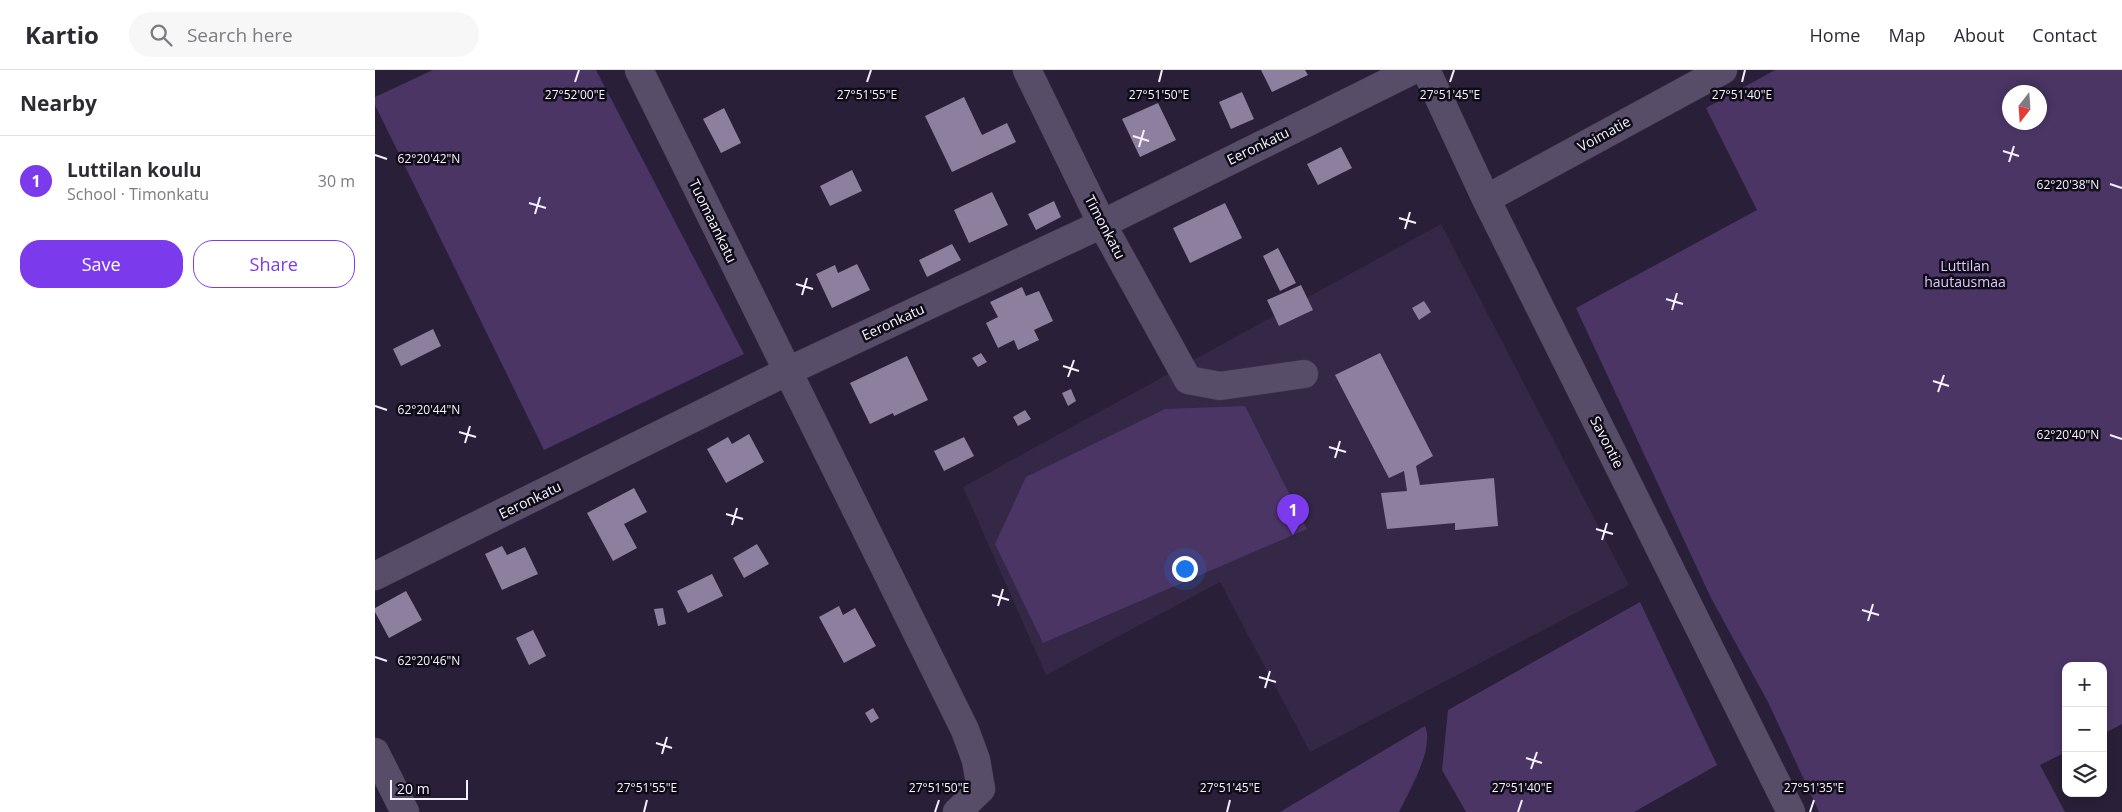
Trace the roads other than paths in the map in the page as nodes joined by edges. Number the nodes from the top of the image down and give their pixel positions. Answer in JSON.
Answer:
{"nodes":[{"id":1,"x":639,"y":70,"type":"edge"},
{"id":2,"x":1027,"y":70,"type":"edge"},
{"id":3,"x":1413,"y":70,"type":"edge"},
{"id":4,"x":1426,"y":70,"type":"edge"},
{"id":5,"x":1723,"y":70,"type":"edge"},
{"id":6,"x":1486,"y":199,"type":"junction"},
{"id":7,"x":1102,"y":224,"type":"junction"},
{"id":8,"x":787,"y":372,"type":"junction"},
{"id":9,"x":1304,"y":374,"type":"dead end"},
{"id":10,"x":375,"y":576,"type":"edge"},
{"id":11,"x":375,"y":752,"type":"edge"},
{"id":12,"x":405,"y":812,"type":"edge"},
{"id":13,"x":957,"y":812,"type":"edge"},
{"id":14,"x":1791,"y":812,"type":"edge"}],
"edges":[{"from":1,"to":8,"type":"street","name":"Tuomaankatu"},
{"from":2,"to":7,"type":"street","name":"Timonkatu"},
{"from":3,"to":7,"type":"street","name":"Eeronkatu"},
{"from":4,"to":6,"type":"street","name":"Savontie"},
{"from":5,"to":6,"type":"street","name":"Voimatie"},
{"from":6,"to":14,"type":"street","name":"Savontie"},
{"from":7,"to":8,"type":"street","name":"Eeronkatu"},
{"from":7,"to":9,"type":"street","name":"Timonkatu"},
{"from":8,"to":10,"type":"street","name":"Eeronkatu"},
{"from":8,"to":13,"type":"street","name":"Tuomaankatu"},
{"from":11,"to":12,"type":"street"}]}
